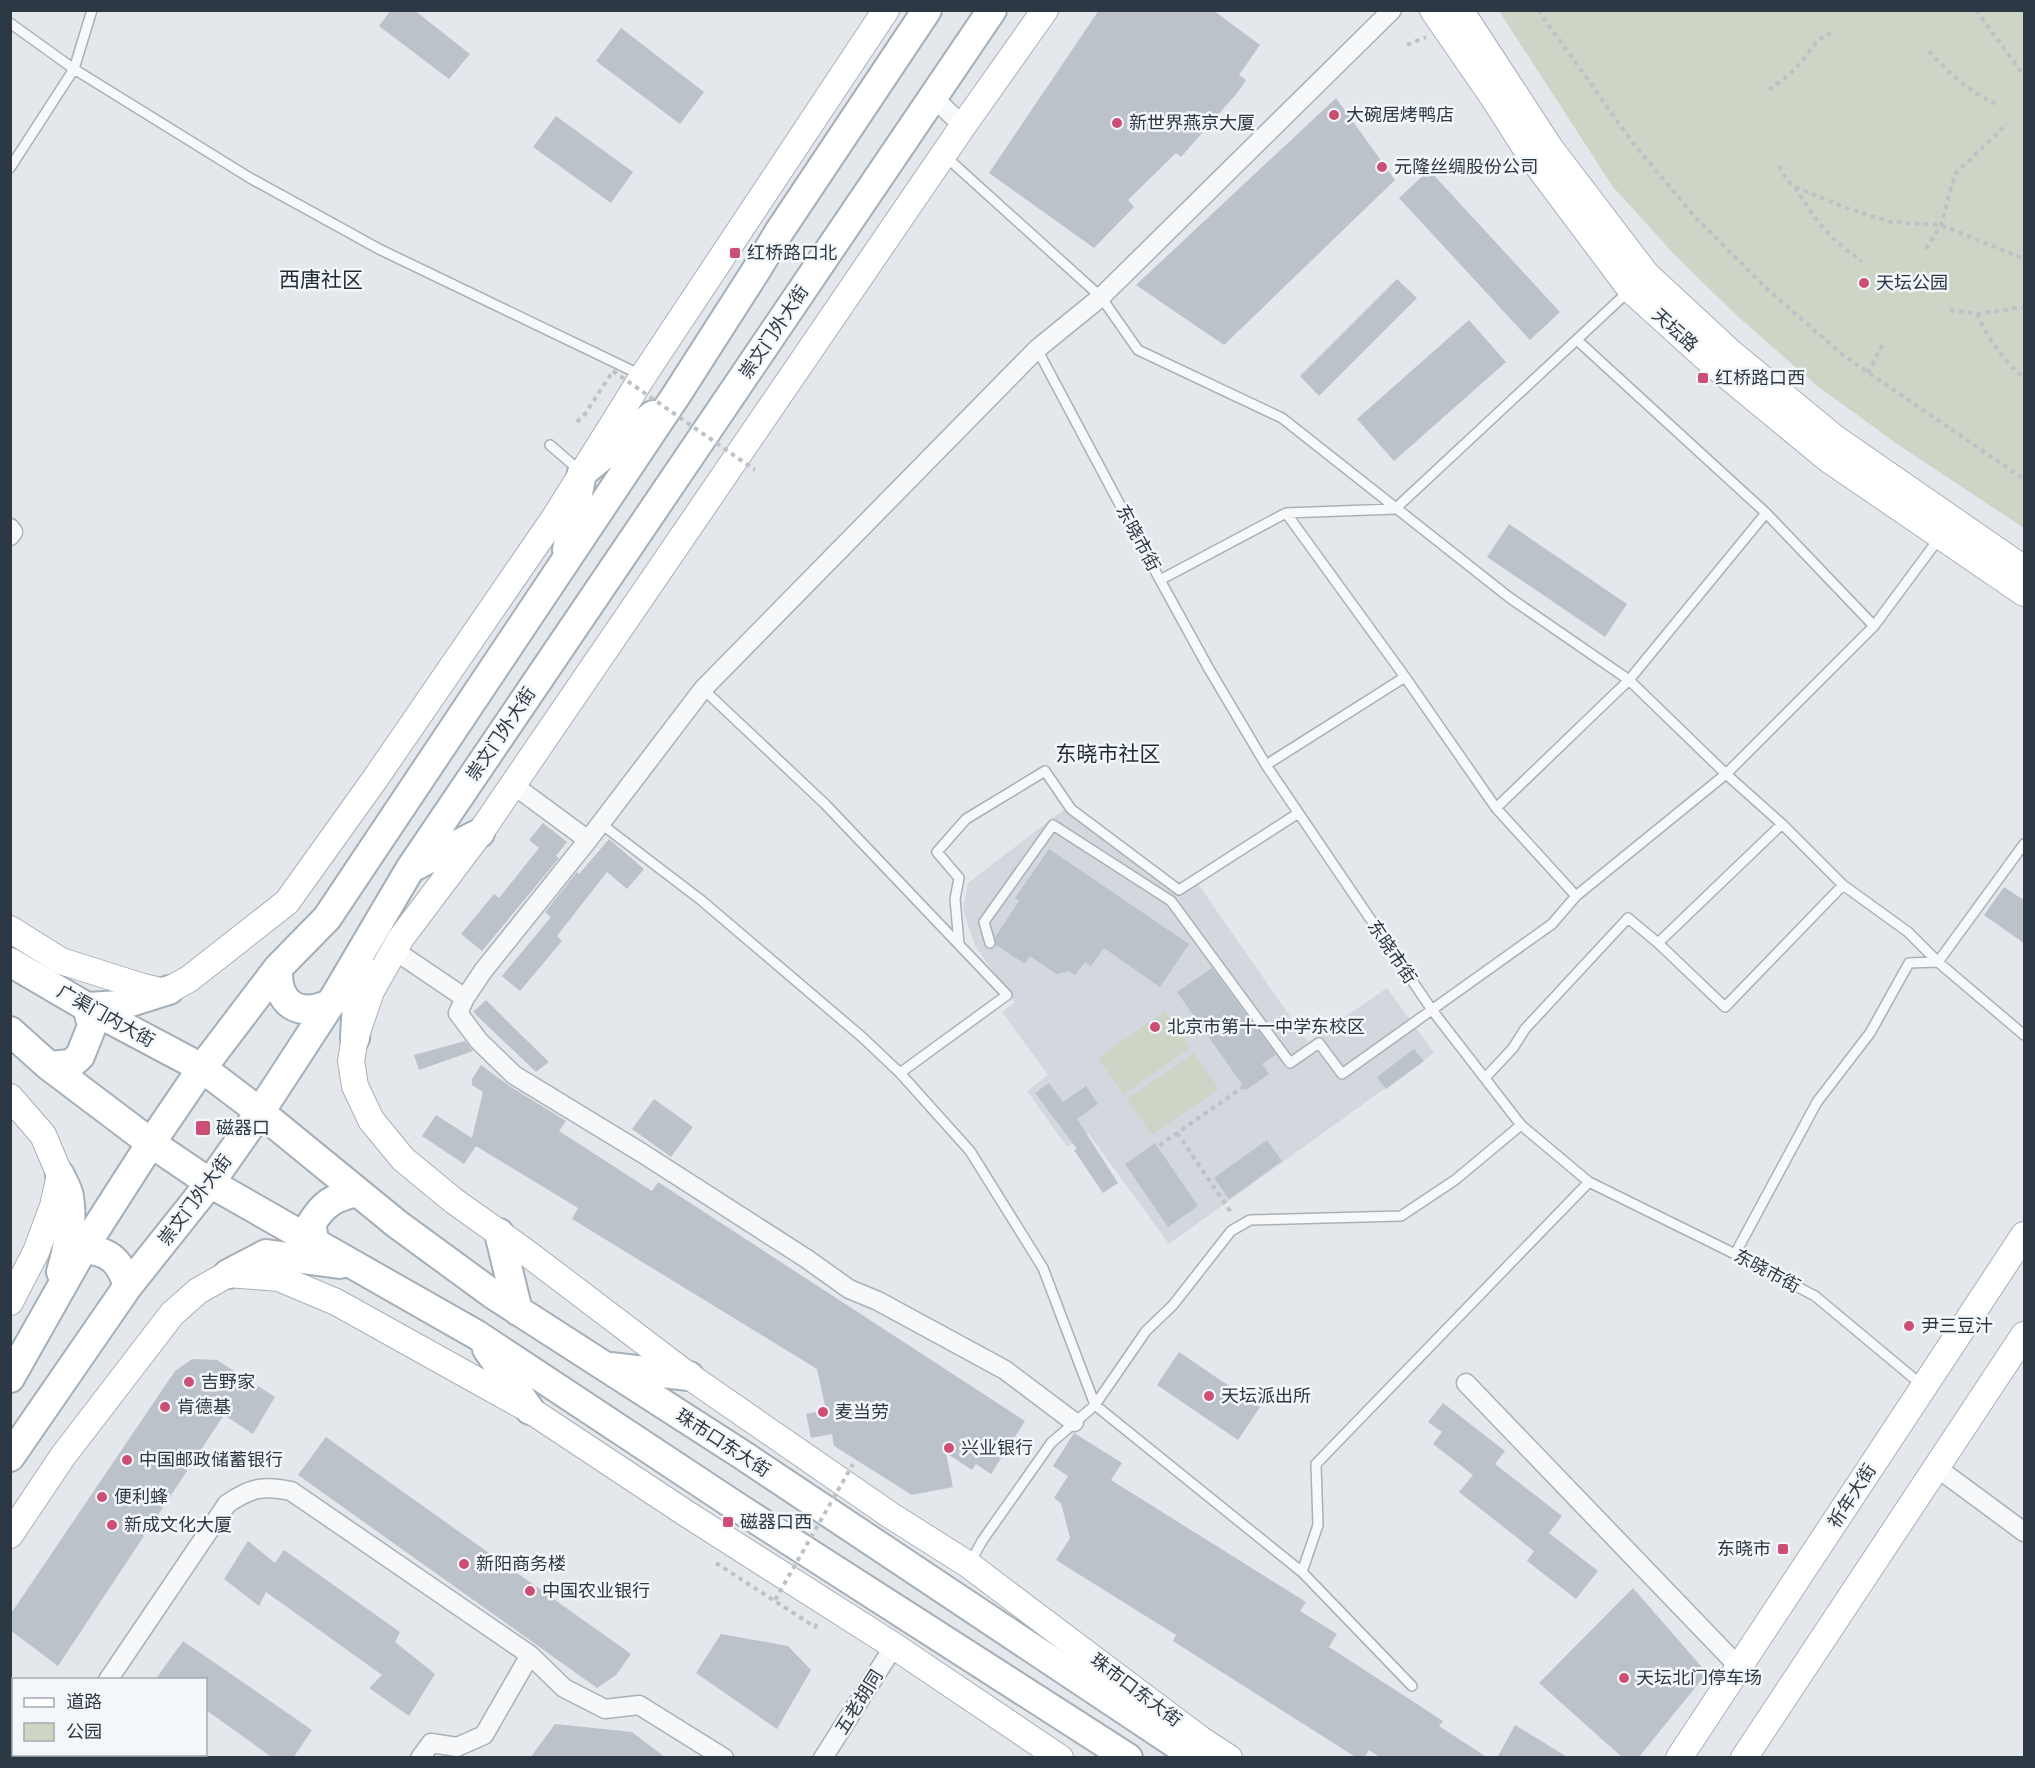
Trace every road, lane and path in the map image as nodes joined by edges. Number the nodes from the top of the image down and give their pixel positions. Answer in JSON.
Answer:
{"nodes":[{"id":1,"x":92,"y":10,"type":"edge"},
{"id":2,"x":886,"y":10,"type":"edge"},
{"id":3,"x":927,"y":10,"type":"edge"},
{"id":4,"x":992,"y":10,"type":"edge"},
{"id":5,"x":1045,"y":10,"type":"edge"},
{"id":6,"x":1392,"y":10,"type":"edge"},
{"id":7,"x":1433,"y":10,"type":"edge"},
{"id":8,"x":1460,"y":10,"type":"edge"},
{"id":9,"x":1538,"y":10,"type":"edge"},
{"id":10,"x":1976,"y":10,"type":"edge"},
{"id":11,"x":10,"y":23,"type":"edge"},
{"id":12,"x":1831,"y":33,"type":"dead end"},
{"id":13,"x":1929,"y":51,"type":"dead end"},
{"id":14,"x":74,"y":69,"type":"junction"},
{"id":15,"x":2025,"y":76,"type":"edge"},
{"id":16,"x":1769,"y":90,"type":"dead end"},
{"id":17,"x":933,"y":97,"type":"junction"},
{"id":18,"x":1999,"y":105,"type":"dead end"},
{"id":19,"x":2007,"y":124,"type":"dead end"},
{"id":20,"x":963,"y":126,"type":"junction"},
{"id":21,"x":944,"y":155,"type":"junction"},
{"id":22,"x":1779,"y":166,"type":"dead end"},
{"id":23,"x":10,"y":168,"type":"edge"},
{"id":24,"x":1795,"y":187,"type":"junction"},
{"id":25,"x":1941,"y":225,"type":"junction"},
{"id":26,"x":1926,"y":249,"type":"dead end"},
{"id":27,"x":2025,"y":259,"type":"edge"},
{"id":28,"x":1862,"y":261,"type":"dead end"},
{"id":29,"x":1630,"y":290,"type":"junction"},
{"id":30,"x":1101,"y":297,"type":"junction"},
{"id":31,"x":2025,"y":307,"type":"edge"},
{"id":32,"x":1950,"y":310,"type":"dead end"},
{"id":33,"x":1977,"y":314,"type":"junction"},
{"id":34,"x":1577,"y":340,"type":"junction"},
{"id":35,"x":1884,"y":341,"type":"dead end"},
{"id":36,"x":1037,"y":349,"type":"junction"},
{"id":37,"x":1868,"y":373,"type":"junction"},
{"id":38,"x":643,"y":376,"type":"junction"},
{"id":39,"x":2025,"y":378,"type":"edge"},
{"id":40,"x":677,"y":394,"type":"junction"},
{"id":41,"x":577,"y":422,"type":"dead end"},
{"id":42,"x":550,"y":445,"type":"dead end"},
{"id":43,"x":755,"y":470,"type":"dead end"},
{"id":44,"x":582,"y":473,"type":"junction"},
{"id":45,"x":2025,"y":479,"type":"edge"},
{"id":46,"x":1395,"y":509,"type":"junction"},
{"id":47,"x":1286,"y":513,"type":"junction"},
{"id":48,"x":1766,"y":513,"type":"junction"},
{"id":49,"x":1940,"y":537,"type":"junction"},
{"id":50,"x":566,"y":560,"type":"junction"},
{"id":51,"x":2025,"y":568,"type":"edge"},
{"id":52,"x":1160,"y":580,"type":"junction"},
{"id":53,"x":2025,"y":593,"type":"edge"},
{"id":54,"x":1874,"y":626,"type":"junction"},
{"id":55,"x":1405,"y":677,"type":"junction"},
{"id":56,"x":1629,"y":680,"type":"junction"},
{"id":57,"x":703,"y":689,"type":"junction"},
{"id":58,"x":1266,"y":765,"type":"junction"},
{"id":59,"x":1726,"y":774,"type":"junction"},
{"id":60,"x":512,"y":784,"type":"junction"},
{"id":61,"x":1496,"y":808,"type":"junction"},
{"id":62,"x":1297,"y":814,"type":"junction"},
{"id":63,"x":600,"y":823,"type":"junction"},
{"id":64,"x":1782,"y":824,"type":"junction"},
{"id":65,"x":480,"y":832,"type":"junction"},
{"id":66,"x":588,"y":840,"type":"junction"},
{"id":67,"x":2025,"y":844,"type":"edge"},
{"id":68,"x":410,"y":869,"type":"junction"},
{"id":69,"x":1842,"y":885,"type":"junction"},
{"id":70,"x":1179,"y":890,"type":"junction"},
{"id":71,"x":1576,"y":896,"type":"junction"},
{"id":72,"x":1171,"y":901,"type":"junction"},
{"id":73,"x":10,"y":929,"type":"edge"},
{"id":74,"x":1658,"y":943,"type":"junction"},
{"id":75,"x":959,"y":944,"type":"junction"},
{"id":76,"x":990,"y":944,"type":"dead end"},
{"id":77,"x":394,"y":950,"type":"junction"},
{"id":78,"x":359,"y":953,"type":"junction"},
{"id":79,"x":10,"y":962,"type":"edge"},
{"id":80,"x":1938,"y":962,"type":"junction"},
{"id":81,"x":278,"y":968,"type":"junction"},
{"id":82,"x":169,"y":990,"type":"junction"},
{"id":83,"x":465,"y":998,"type":"junction"},
{"id":84,"x":332,"y":1003,"type":"junction"},
{"id":85,"x":87,"y":1007,"type":"junction"},
{"id":86,"x":1432,"y":1010,"type":"junction"},
{"id":87,"x":10,"y":1031,"type":"edge"},
{"id":88,"x":2025,"y":1035,"type":"edge"},
{"id":89,"x":355,"y":1038,"type":"junction"},
{"id":90,"x":49,"y":1066,"type":"junction"},
{"id":91,"x":202,"y":1068,"type":"junction"},
{"id":92,"x":900,"y":1073,"type":"junction"},
{"id":93,"x":1263,"y":1073,"type":"dead end"},
{"id":94,"x":1485,"y":1078,"type":"junction"},
{"id":95,"x":10,"y":1097,"type":"edge"},
{"id":96,"x":260,"y":1112,"type":"junction"},
{"id":97,"x":1521,"y":1125,"type":"junction"},
{"id":98,"x":1177,"y":1133,"type":"junction"},
{"id":99,"x":151,"y":1143,"type":"junction"},
{"id":100,"x":1130,"y":1166,"type":"dead end"},
{"id":101,"x":60,"y":1174,"type":"junction"},
{"id":102,"x":1589,"y":1182,"type":"junction"},
{"id":103,"x":210,"y":1183,"type":"junction"},
{"id":104,"x":357,"y":1192,"type":"junction"},
{"id":105,"x":1240,"y":1225,"type":"junction"},
{"id":106,"x":499,"y":1233,"type":"junction"},
{"id":107,"x":2025,"y":1235,"type":"edge"},
{"id":108,"x":315,"y":1244,"type":"junction"},
{"id":109,"x":83,"y":1249,"type":"junction"},
{"id":110,"x":1735,"y":1254,"type":"junction"},
{"id":111,"x":354,"y":1266,"type":"junction"},
{"id":112,"x":228,"y":1274,"type":"junction"},
{"id":113,"x":128,"y":1286,"type":"junction"},
{"id":114,"x":10,"y":1302,"type":"edge"},
{"id":115,"x":48,"y":1311,"type":"junction"},
{"id":116,"x":518,"y":1311,"type":"junction"},
{"id":117,"x":477,"y":1335,"type":"junction"},
{"id":118,"x":2025,"y":1335,"type":"edge"},
{"id":119,"x":605,"y":1366,"type":"junction"},
{"id":120,"x":689,"y":1376,"type":"junction"},
{"id":121,"x":10,"y":1378,"type":"edge"},
{"id":122,"x":1466,"y":1383,"type":"dead end"},
{"id":123,"x":1924,"y":1387,"type":"junction"},
{"id":124,"x":1095,"y":1405,"type":"junction"},
{"id":125,"x":530,"y":1410,"type":"junction"},
{"id":126,"x":1074,"y":1422,"type":"junction"},
{"id":127,"x":10,"y":1457,"type":"edge"},
{"id":128,"x":853,"y":1464,"type":"dead end"},
{"id":129,"x":1936,"y":1467,"type":"junction"},
{"id":130,"x":2025,"y":1532,"type":"edge"},
{"id":131,"x":10,"y":1535,"type":"edge"},
{"id":132,"x":716,"y":1563,"type":"dead end"},
{"id":133,"x":969,"y":1565,"type":"junction"},
{"id":134,"x":1302,"y":1572,"type":"junction"},
{"id":135,"x":775,"y":1600,"type":"junction"},
{"id":136,"x":815,"y":1627,"type":"dead end"},
{"id":137,"x":894,"y":1646,"type":"junction"},
{"id":138,"x":530,"y":1655,"type":"junction"},
{"id":139,"x":1739,"y":1667,"type":"junction"},
{"id":140,"x":109,"y":1678,"type":"edge"},
{"id":141,"x":1412,"y":1686,"type":"dead end"},
{"id":142,"x":420,"y":1758,"type":"edge"},
{"id":143,"x":724,"y":1758,"type":"edge"},
{"id":144,"x":824,"y":1758,"type":"edge"},
{"id":145,"x":1060,"y":1758,"type":"edge"},
{"id":146,"x":1128,"y":1758,"type":"edge"},
{"id":147,"x":1197,"y":1758,"type":"edge"},
{"id":148,"x":1229,"y":1758,"type":"edge"},
{"id":149,"x":1679,"y":1758,"type":"edge"},
{"id":150,"x":1743,"y":1758,"type":"edge"}],
"edges":[{"from":1,"to":14,"type":"lane"},
{"from":2,"to":38,"type":"street"},
{"from":3,"to":40,"type":"main road"},
{"from":4,"to":17,"type":"main road","name":"崇文门外大街"},
{"from":5,"to":20,"type":"street","name":"崇文门外大街"},
{"from":6,"to":30,"type":"street"},
{"from":7,"to":29,"type":"street","name":"天坛路"},
{"from":8,"to":51,"type":"street","name":"天坛路"},
{"from":9,"to":37,"type":"path"},
{"from":10,"to":15,"type":"path"},
{"from":11,"to":14,"type":"lane"},
{"from":12,"to":16,"type":"path"},
{"from":13,"to":18,"type":"path"},
{"from":14,"to":23,"type":"lane"},
{"from":14,"to":38,"type":"lane"},
{"from":17,"to":20,"type":"street"},
{"from":17,"to":68,"type":"main road","name":"崇文门外大街"},
{"from":19,"to":25,"type":"path"},
{"from":20,"to":21,"type":"street","name":"崇文门外大街"},
{"from":21,"to":30,"type":"lane"},
{"from":21,"to":60,"type":"street","name":"崇文门外大街"},
{"from":22,"to":24,"type":"path"},
{"from":24,"to":25,"type":"path"},
{"from":24,"to":28,"type":"path"},
{"from":25,"to":26,"type":"path"},
{"from":25,"to":27,"type":"path"},
{"from":29,"to":34,"type":"lane"},
{"from":29,"to":49,"type":"street","name":"天坛路"},
{"from":30,"to":36,"type":"street"},
{"from":30,"to":46,"type":"lane"},
{"from":31,"to":33,"type":"path"},
{"from":32,"to":33,"type":"path"},
{"from":33,"to":39,"type":"path"},
{"from":34,"to":46,"type":"lane"},
{"from":34,"to":48,"type":"lane"},
{"from":35,"to":37,"type":"path"},
{"from":36,"to":52,"type":"lane","name":"东晓市街"},
{"from":36,"to":57,"type":"street"},
{"from":37,"to":45,"type":"path"},
{"from":38,"to":44,"type":"street"},
{"from":40,"to":44,"type":"main road"},
{"from":40,"to":50,"type":"main road"},
{"from":41,"to":43,"type":"path","bridge":true},
{"from":42,"to":44,"type":"lane"},
{"from":44,"to":50,"type":"main road"},
{"from":44,"to":82,"type":"street"},
{"from":46,"to":47,"type":"lane"},
{"from":46,"to":56,"type":"lane"},
{"from":47,"to":52,"type":"lane"},
{"from":47,"to":55,"type":"lane"},
{"from":48,"to":54,"type":"lane"},
{"from":48,"to":56,"type":"lane"},
{"from":49,"to":53,"type":"street","name":"天坛路"},
{"from":49,"to":54,"type":"lane"},
{"from":50,"to":81,"type":"main road"},
{"from":52,"to":58,"type":"lane","name":"东晓市街"},
{"from":54,"to":59,"type":"lane"},
{"from":55,"to":58,"type":"lane"},
{"from":55,"to":61,"type":"lane"},
{"from":56,"to":59,"type":"lane"},
{"from":56,"to":61,"type":"lane"},
{"from":57,"to":63,"type":"street"},
{"from":57,"to":75,"type":"lane"},
{"from":58,"to":62,"type":"lane","name":"东晓市街"},
{"from":59,"to":64,"type":"lane"},
{"from":59,"to":71,"type":"lane"},
{"from":60,"to":65,"type":"street","name":"崇文门外大街"},
{"from":60,"to":66,"type":"street"},
{"from":61,"to":71,"type":"lane"},
{"from":62,"to":70,"type":"lane"},
{"from":62,"to":86,"type":"lane","name":"东晓市街"},
{"from":63,"to":66,"type":"street"},
{"from":63,"to":92,"type":"lane"},
{"from":64,"to":69,"type":"lane"},
{"from":64,"to":74,"type":"lane"},
{"from":65,"to":68,"type":"main road"},
{"from":65,"to":77,"type":"street","name":"崇文门外大街"},
{"from":66,"to":83,"type":"street"},
{"from":67,"to":80,"type":"lane"},
{"from":68,"to":78,"type":"main road","name":"崇文门外大街"},
{"from":69,"to":74,"type":"lane"},
{"from":69,"to":80,"type":"lane"},
{"from":70,"to":72,"type":"lane"},
{"from":70,"to":75,"type":"lane"},
{"from":71,"to":86,"type":"lane"},
{"from":72,"to":76,"type":"lane"},
{"from":72,"to":86,"type":"lane"},
{"from":73,"to":82,"type":"street"},
{"from":74,"to":94,"type":"lane"},
{"from":75,"to":92,"type":"lane"},
{"from":77,"to":83,"type":"street"},
{"from":77,"to":89,"type":"street","name":"崇文门外大街"},
{"from":78,"to":84,"type":"main road","name":"崇文门外大街"},
{"from":78,"to":89,"type":"main road"},
{"from":79,"to":85,"type":"main road","name":"广渠门内大街"},
{"from":80,"to":88,"type":"lane"},
{"from":80,"to":110,"type":"lane"},
{"from":81,"to":84,"type":"main road"},
{"from":81,"to":91,"type":"main road"},
{"from":82,"to":85,"type":"main road"},
{"from":83,"to":126,"type":"street"},
{"from":84,"to":96,"type":"main road","name":"崇文门外大街"},
{"from":85,"to":90,"type":"main road"},
{"from":85,"to":91,"type":"main road","name":"广渠门内大街"},
{"from":86,"to":94,"type":"lane","name":"东晓市街"},
{"from":87,"to":90,"type":"main road"},
{"from":89,"to":106,"type":"street","name":"珠市口东大街"},
{"from":90,"to":99,"type":"main road"},
{"from":91,"to":96,"type":"main road","name":"广渠门内大街"},
{"from":91,"to":99,"type":"main road"},
{"from":92,"to":124,"type":"lane"},
{"from":93,"to":98,"type":"path"},
{"from":94,"to":97,"type":"lane","name":"东晓市街"},
{"from":95,"to":101,"type":"street"},
{"from":96,"to":103,"type":"main road","name":"崇文门外大街"},
{"from":96,"to":104,"type":"main road","name":"珠市口东大街"},
{"from":97,"to":102,"type":"lane","name":"东晓市街"},
{"from":97,"to":105,"type":"lane"},
{"from":98,"to":100,"type":"path"},
{"from":98,"to":105,"type":"path"},
{"from":99,"to":103,"type":"main road"},
{"from":99,"to":109,"type":"main road"},
{"from":101,"to":114,"type":"street"},
{"from":101,"to":115,"type":"main road"},
{"from":102,"to":110,"type":"lane","name":"东晓市街"},
{"from":102,"to":134,"type":"lane"},
{"from":103,"to":108,"type":"main road"},
{"from":103,"to":113,"type":"main road","name":"崇文门外大街"},
{"from":104,"to":108,"type":"main road"},
{"from":104,"to":116,"type":"main road","name":"珠市口东大街"},
{"from":105,"to":124,"type":"lane"},
{"from":106,"to":116,"type":"main road"},
{"from":106,"to":120,"type":"street","name":"珠市口东大街"},
{"from":107,"to":123,"type":"street","name":"祈年大街"},
{"from":108,"to":111,"type":"main road"},
{"from":109,"to":113,"type":"main road"},
{"from":109,"to":115,"type":"main road"},
{"from":110,"to":123,"type":"lane","name":"东晓市街"},
{"from":111,"to":112,"type":"main road"},
{"from":111,"to":117,"type":"main road"},
{"from":112,"to":125,"type":"street"},
{"from":112,"to":131,"type":"street"},
{"from":113,"to":127,"type":"main road","name":"崇文门外大街"},
{"from":115,"to":121,"type":"main road"},
{"from":116,"to":119,"type":"main road","name":"珠市口东大街"},
{"from":117,"to":125,"type":"main road"},
{"from":117,"to":146,"type":"main road"},
{"from":118,"to":129,"type":"street"},
{"from":119,"to":120,"type":"main road"},
{"from":119,"to":147,"type":"main road","name":"珠市口东大街"},
{"from":120,"to":133,"type":"street","name":"珠市口东大街"},
{"from":122,"to":139,"type":"street"},
{"from":123,"to":139,"type":"street","name":"祈年大街"},
{"from":124,"to":126,"type":"lane"},
{"from":124,"to":134,"type":"lane"},
{"from":125,"to":137,"type":"street"},
{"from":126,"to":133,"type":"lane"},
{"from":128,"to":135,"type":"path","bridge":true},
{"from":129,"to":130,"type":"street"},
{"from":129,"to":150,"type":"street"},
{"from":132,"to":135,"type":"path"},
{"from":133,"to":148,"type":"street","name":"珠市口东大街"},
{"from":134,"to":141,"type":"lane"},
{"from":135,"to":136,"type":"path"},
{"from":137,"to":144,"type":"street","name":"五老胡同"},
{"from":137,"to":145,"type":"street"},
{"from":138,"to":140,"type":"street"},
{"from":138,"to":142,"type":"street"},
{"from":138,"to":143,"type":"street"},
{"from":139,"to":149,"type":"street","name":"祈年大街"}]}
